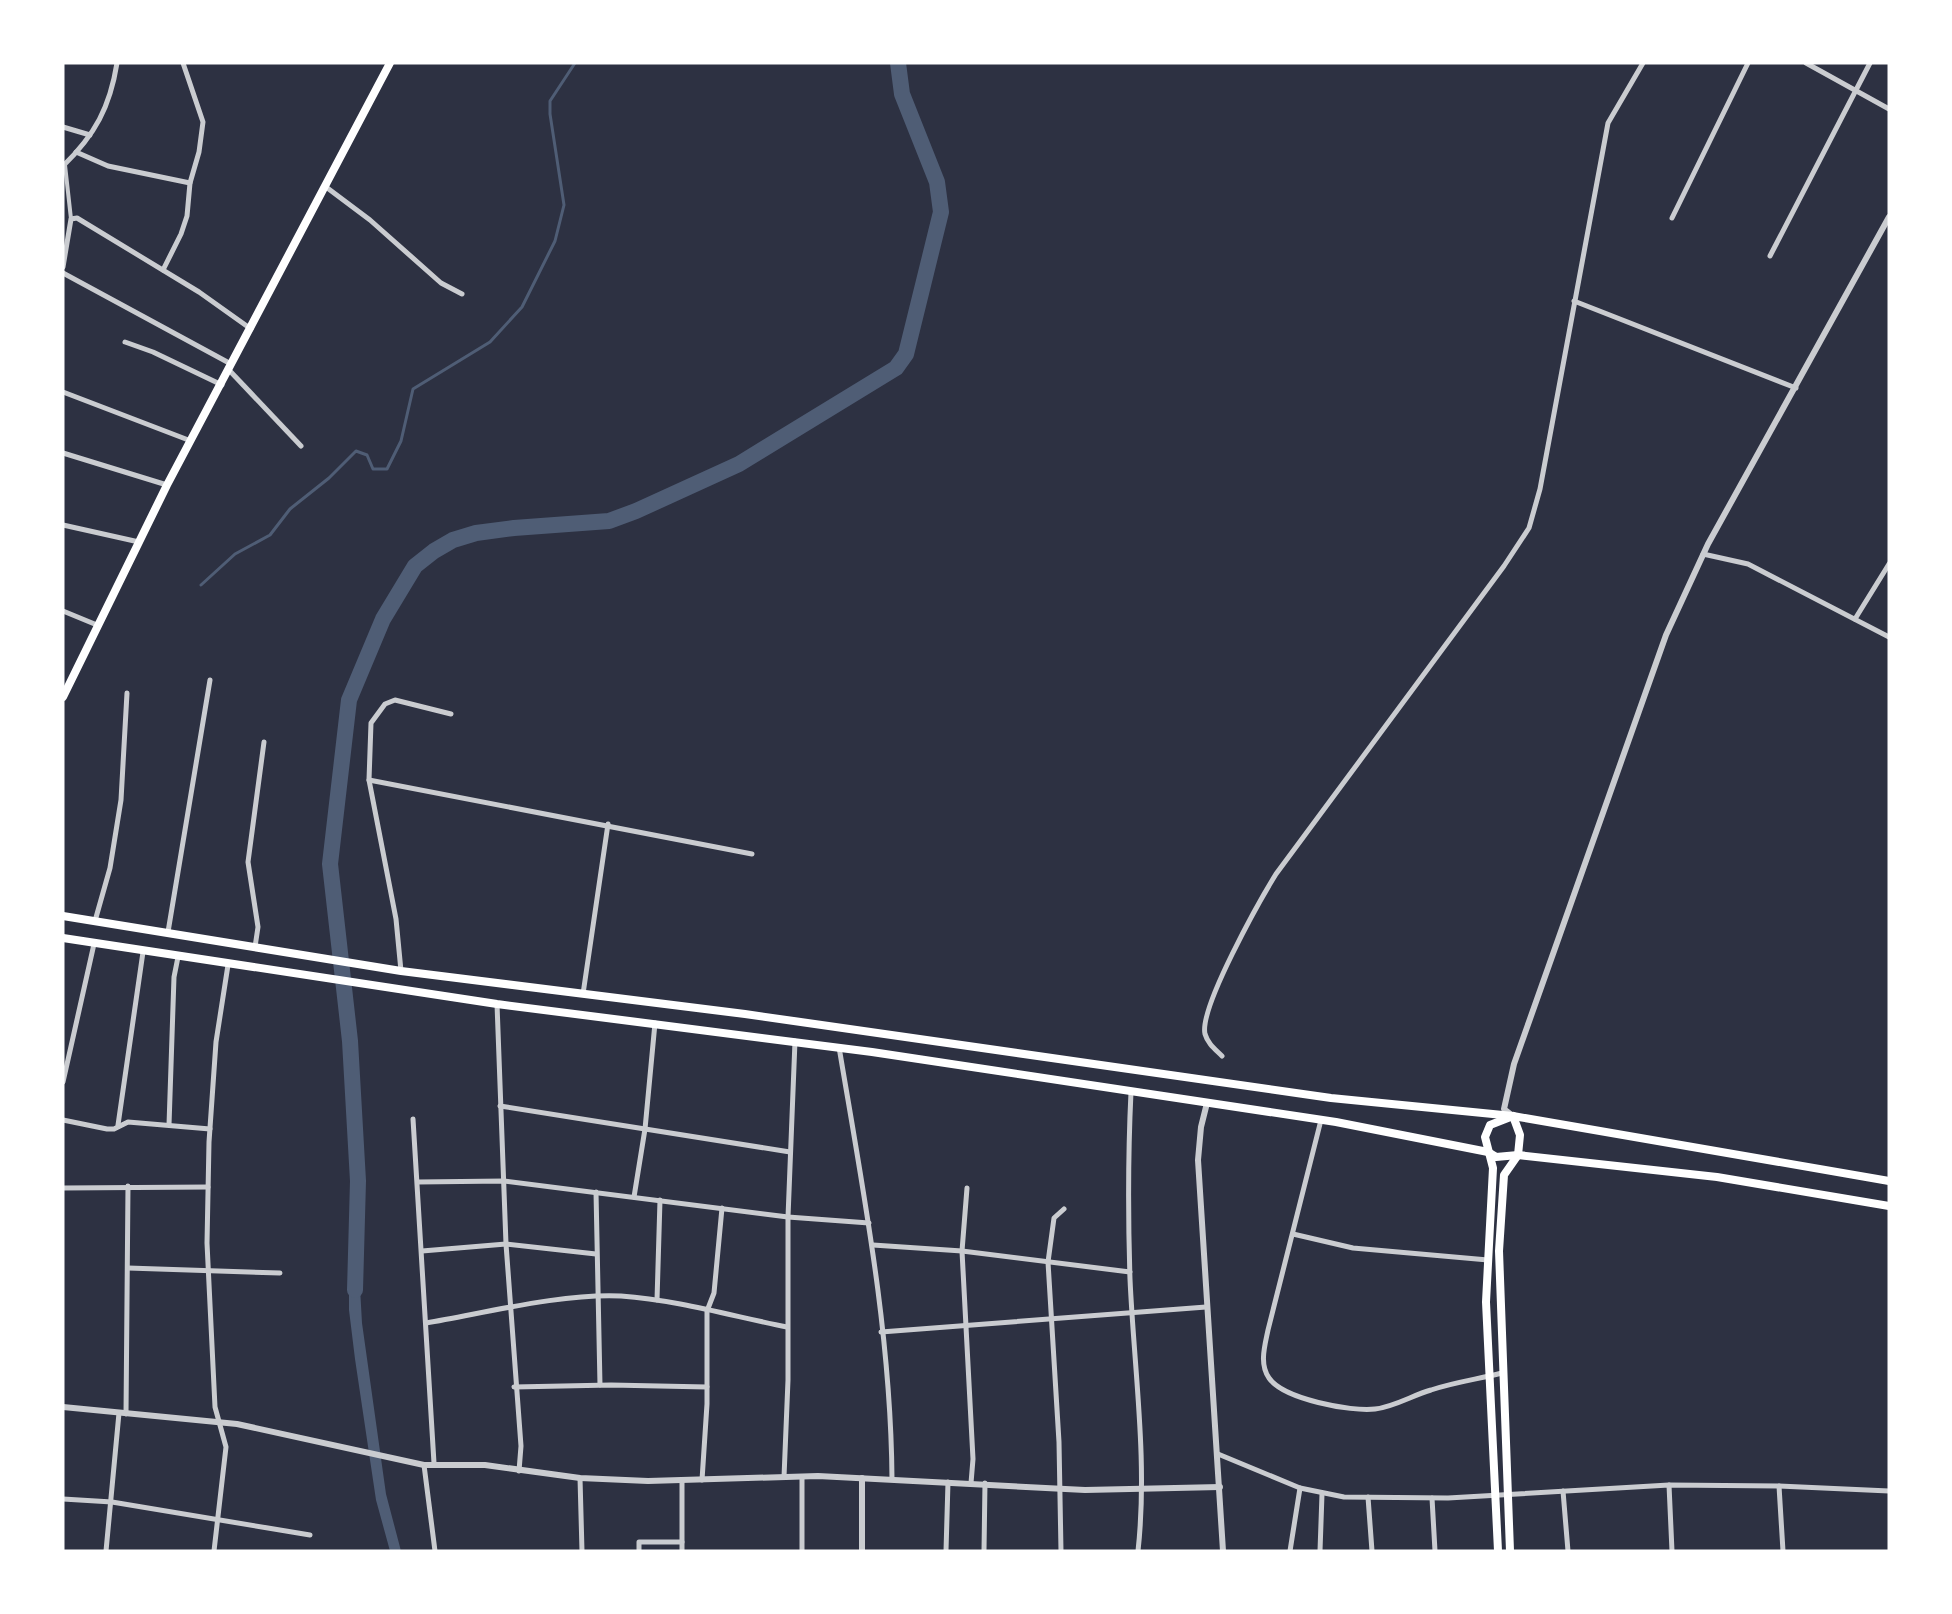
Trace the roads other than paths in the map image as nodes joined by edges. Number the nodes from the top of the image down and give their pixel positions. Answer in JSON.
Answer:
{"nodes":[{"id":1,"x":117,"y":63,"type":"edge"},
{"id":2,"x":183,"y":63,"type":"edge"},
{"id":3,"x":390,"y":63,"type":"edge"},
{"id":4,"x":1643,"y":63,"type":"edge"},
{"id":5,"x":1748,"y":63,"type":"edge"},
{"id":6,"x":1806,"y":63,"type":"edge"},
{"id":7,"x":1870,"y":63,"type":"edge"},
{"id":8,"x":1855,"y":90,"type":"junction"},
{"id":9,"x":1889,"y":109,"type":"edge"},
{"id":10,"x":63,"y":127,"type":"edge"},
{"id":11,"x":90,"y":135,"type":"junction"},
{"id":12,"x":76,"y":152,"type":"junction"},
{"id":13,"x":64,"y":165,"type":"edge"},
{"id":14,"x":190,"y":183,"type":"junction"},
{"id":15,"x":326,"y":187,"type":"junction"},
{"id":16,"x":1889,"y":217,"type":"edge"},
{"id":17,"x":1672,"y":218,"type":"dead end"},
{"id":18,"x":71,"y":219,"type":"junction"},
{"id":19,"x":1770,"y":256,"type":"dead end"},
{"id":20,"x":63,"y":267,"type":"edge"},
{"id":21,"x":163,"y":270,"type":"junction"},
{"id":22,"x":63,"y":273,"type":"edge"},
{"id":23,"x":462,"y":294,"type":"dead end"},
{"id":24,"x":1574,"y":301,"type":"junction"},
{"id":25,"x":251,"y":329,"type":"junction"},
{"id":26,"x":125,"y":342,"type":"dead end"},
{"id":27,"x":230,"y":367,"type":"junction"},
{"id":28,"x":222,"y":385,"type":"junction"},
{"id":29,"x":1796,"y":388,"type":"junction"},
{"id":30,"x":63,"y":392,"type":"edge"},
{"id":31,"x":191,"y":441,"type":"junction"},
{"id":32,"x":302,"y":446,"type":"dead end"},
{"id":33,"x":63,"y":453,"type":"edge"},
{"id":34,"x":167,"y":485,"type":"junction"},
{"id":35,"x":63,"y":525,"type":"edge"},
{"id":36,"x":139,"y":542,"type":"junction"},
{"id":37,"x":1703,"y":554,"type":"junction"},
{"id":38,"x":1889,"y":564,"type":"edge"},
{"id":39,"x":63,"y":611,"type":"edge"},
{"id":40,"x":1855,"y":620,"type":"junction"},
{"id":41,"x":98,"y":625,"type":"junction"},
{"id":42,"x":1889,"y":637,"type":"edge"},
{"id":43,"x":210,"y":680,"type":"dead end"},
{"id":44,"x":127,"y":693,"type":"dead end"},
{"id":45,"x":63,"y":694,"type":"edge"},
{"id":46,"x":451,"y":714,"type":"dead end"},
{"id":47,"x":264,"y":742,"type":"dead end"},
{"id":48,"x":369,"y":780,"type":"junction"},
{"id":49,"x":608,"y":824,"type":"junction"},
{"id":50,"x":753,"y":854,"type":"dead end"},
{"id":51,"x":63,"y":916,"type":"edge"},
{"id":52,"x":95,"y":921,"type":"junction"},
{"id":53,"x":168,"y":932,"type":"junction"},
{"id":54,"x":63,"y":938,"type":"edge"},
{"id":55,"x":94,"y":944,"type":"junction"},
{"id":56,"x":255,"y":947,"type":"junction"},
{"id":57,"x":143,"y":952,"type":"junction"},
{"id":58,"x":178,"y":957,"type":"junction"},
{"id":59,"x":228,"y":965,"type":"junction"},
{"id":60,"x":401,"y":971,"type":"junction"},
{"id":61,"x":583,"y":994,"type":"junction"},
{"id":62,"x":497,"y":1004,"type":"junction"},
{"id":63,"x":655,"y":1023,"type":"junction"},
{"id":64,"x":795,"y":1041,"type":"junction"},
{"id":65,"x":839,"y":1047,"type":"junction"},
{"id":66,"x":1222,"y":1056,"type":"dead end"},
{"id":67,"x":63,"y":1082,"type":"edge"},
{"id":68,"x":1131,"y":1092,"type":"junction"},
{"id":69,"x":1207,"y":1103,"type":"junction"},
{"id":70,"x":500,"y":1106,"type":"junction"},
{"id":71,"x":1513,"y":1116,"type":"junction"},
{"id":72,"x":413,"y":1119,"type":"dead end"},
{"id":73,"x":63,"y":1120,"type":"edge"},
{"id":74,"x":1321,"y":1120,"type":"junction"},
{"id":75,"x":118,"y":1125,"type":"junction"},
{"id":76,"x":169,"y":1125,"type":"junction"},
{"id":77,"x":210,"y":1129,"type":"junction"},
{"id":78,"x":645,"y":1129,"type":"junction"},
{"id":79,"x":790,"y":1152,"type":"junction"},
{"id":80,"x":1488,"y":1152,"type":"junction"},
{"id":81,"x":1518,"y":1155,"type":"junction"},
{"id":82,"x":504,"y":1180,"type":"junction"},
{"id":83,"x":1889,"y":1181,"type":"edge"},
{"id":84,"x":418,"y":1182,"type":"junction"},
{"id":85,"x":128,"y":1186,"type":"junction"},
{"id":86,"x":208,"y":1187,"type":"junction"},
{"id":87,"x":63,"y":1188,"type":"edge"},
{"id":88,"x":967,"y":1188,"type":"dead end"},
{"id":89,"x":596,"y":1191,"type":"junction"},
{"id":90,"x":634,"y":1197,"type":"junction"},
{"id":91,"x":660,"y":1200,"type":"junction"},
{"id":92,"x":1889,"y":1206,"type":"edge"},
{"id":93,"x":722,"y":1208,"type":"junction"},
{"id":94,"x":1064,"y":1209,"type":"dead end"},
{"id":95,"x":788,"y":1217,"type":"junction"},
{"id":96,"x":869,"y":1223,"type":"junction"},
{"id":97,"x":1293,"y":1234,"type":"junction"},
{"id":98,"x":506,"y":1244,"type":"junction"},
{"id":99,"x":873,"y":1245,"type":"junction"},
{"id":100,"x":422,"y":1251,"type":"junction"},
{"id":101,"x":962,"y":1251,"type":"junction"},
{"id":102,"x":596,"y":1254,"type":"junction"},
{"id":103,"x":1488,"y":1260,"type":"junction"},
{"id":104,"x":1048,"y":1262,"type":"junction"},
{"id":105,"x":128,"y":1268,"type":"junction"},
{"id":106,"x":209,"y":1271,"type":"junction"},
{"id":107,"x":279,"y":1272,"type":"dead end"},
{"id":108,"x":1130,"y":1272,"type":"junction"},
{"id":109,"x":596,"y":1297,"type":"junction"},
{"id":110,"x":657,"y":1300,"type":"junction"},
{"id":111,"x":1206,"y":1307,"type":"junction"},
{"id":112,"x":512,"y":1308,"type":"junction"},
{"id":113,"x":706,"y":1311,"type":"junction"},
{"id":114,"x":1132,"y":1313,"type":"junction"},
{"id":115,"x":1051,"y":1320,"type":"junction"},
{"id":116,"x":426,"y":1323,"type":"junction"},
{"id":117,"x":787,"y":1327,"type":"junction"},
{"id":118,"x":966,"y":1327,"type":"junction"},
{"id":119,"x":881,"y":1332,"type":"junction"},
{"id":120,"x":1502,"y":1373,"type":"junction"},
{"id":121,"x":1488,"y":1377,"type":"junction"},
{"id":122,"x":600,"y":1385,"type":"junction"},
{"id":123,"x":514,"y":1387,"type":"junction"},
{"id":124,"x":706,"y":1387,"type":"junction"},
{"id":125,"x":63,"y":1407,"type":"edge"},
{"id":126,"x":123,"y":1413,"type":"junction"},
{"id":127,"x":220,"y":1424,"type":"junction"},
{"id":128,"x":1218,"y":1454,"type":"junction"},
{"id":129,"x":434,"y":1463,"type":"junction"},
{"id":130,"x":424,"y":1465,"type":"junction"},
{"id":131,"x":519,"y":1471,"type":"junction"},
{"id":132,"x":784,"y":1477,"type":"junction"},
{"id":133,"x":802,"y":1477,"type":"junction"},
{"id":134,"x":580,"y":1478,"type":"junction"},
{"id":135,"x":862,"y":1478,"type":"junction"},
{"id":136,"x":892,"y":1479,"type":"junction"},
{"id":137,"x":682,"y":1480,"type":"junction"},
{"id":138,"x":702,"y":1480,"type":"junction"},
{"id":139,"x":948,"y":1482,"type":"junction"},
{"id":140,"x":970,"y":1483,"type":"junction"},
{"id":141,"x":985,"y":1484,"type":"junction"},
{"id":142,"x":1669,"y":1485,"type":"junction"},
{"id":143,"x":1779,"y":1486,"type":"junction"},
{"id":144,"x":1061,"y":1487,"type":"junction"},
{"id":145,"x":1220,"y":1487,"type":"junction"},
{"id":146,"x":1300,"y":1488,"type":"junction"},
{"id":147,"x":1141,"y":1490,"type":"junction"},
{"id":148,"x":1563,"y":1491,"type":"junction"},
{"id":149,"x":1889,"y":1491,"type":"edge"},
{"id":150,"x":1494,"y":1493,"type":"junction"},
{"id":151,"x":1507,"y":1493,"type":"junction"},
{"id":152,"x":1322,"y":1494,"type":"junction"},
{"id":153,"x":1368,"y":1497,"type":"junction"},
{"id":154,"x":1432,"y":1498,"type":"junction"},
{"id":155,"x":63,"y":1499,"type":"edge"},
{"id":156,"x":112,"y":1502,"type":"junction"},
{"id":157,"x":218,"y":1519,"type":"junction"},
{"id":158,"x":310,"y":1535,"type":"dead end"},
{"id":159,"x":682,"y":1542,"type":"junction"},
{"id":160,"x":106,"y":1551,"type":"edge"},
{"id":161,"x":214,"y":1551,"type":"edge"},
{"id":162,"x":435,"y":1551,"type":"edge"},
{"id":163,"x":582,"y":1551,"type":"edge"},
{"id":164,"x":639,"y":1551,"type":"edge"},
{"id":165,"x":682,"y":1551,"type":"edge"},
{"id":166,"x":802,"y":1551,"type":"edge"},
{"id":167,"x":862,"y":1551,"type":"edge"},
{"id":168,"x":946,"y":1551,"type":"edge"},
{"id":169,"x":984,"y":1551,"type":"edge"},
{"id":170,"x":1061,"y":1551,"type":"edge"},
{"id":171,"x":1138,"y":1551,"type":"edge"},
{"id":172,"x":1223,"y":1551,"type":"edge"},
{"id":173,"x":1290,"y":1551,"type":"edge"},
{"id":174,"x":1320,"y":1551,"type":"edge"},
{"id":175,"x":1372,"y":1551,"type":"edge"},
{"id":176,"x":1435,"y":1551,"type":"edge"},
{"id":177,"x":1498,"y":1551,"type":"edge"},
{"id":178,"x":1510,"y":1551,"type":"edge"},
{"id":179,"x":1568,"y":1551,"type":"edge"},
{"id":180,"x":1672,"y":1551,"type":"edge"},
{"id":181,"x":1783,"y":1551,"type":"edge"}],
"edges":[{"from":1,"to":11,"type":"street"},
{"from":2,"to":14,"type":"street"},
{"from":3,"to":15,"type":"main road"},
{"from":4,"to":24,"type":"street"},
{"from":5,"to":17,"type":"street"},
{"from":6,"to":8,"type":"street"},
{"from":7,"to":8,"type":"street"},
{"from":8,"to":9,"type":"street"},
{"from":8,"to":19,"type":"street"},
{"from":10,"to":11,"type":"street"},
{"from":11,"to":12,"type":"street"},
{"from":12,"to":13,"type":"street"},
{"from":12,"to":14,"type":"street"},
{"from":13,"to":18,"type":"street"},
{"from":14,"to":21,"type":"street"},
{"from":15,"to":23,"type":"street"},
{"from":15,"to":25,"type":"main road"},
{"from":16,"to":29,"type":"street"},
{"from":18,"to":20,"type":"street"},
{"from":18,"to":21,"type":"street"},
{"from":21,"to":25,"type":"street"},
{"from":22,"to":27,"type":"street"},
{"from":24,"to":29,"type":"street"},
{"from":24,"to":66,"type":"street"},
{"from":25,"to":27,"type":"main road"},
{"from":26,"to":28,"type":"street"},
{"from":27,"to":28,"type":"main road"},
{"from":27,"to":32,"type":"street"},
{"from":28,"to":31,"type":"main road"},
{"from":29,"to":37,"type":"street"},
{"from":30,"to":31,"type":"street"},
{"from":31,"to":34,"type":"main road"},
{"from":33,"to":34,"type":"street"},
{"from":34,"to":36,"type":"main road"},
{"from":35,"to":36,"type":"street"},
{"from":36,"to":41,"type":"main road"},
{"from":37,"to":40,"type":"street"},
{"from":37,"to":71,"type":"street"},
{"from":38,"to":40,"type":"street"},
{"from":39,"to":41,"type":"street"},
{"from":40,"to":42,"type":"street"},
{"from":41,"to":45,"type":"main road"},
{"from":43,"to":53,"type":"street"},
{"from":44,"to":52,"type":"street"},
{"from":46,"to":48,"type":"street"},
{"from":47,"to":56,"type":"street"},
{"from":48,"to":49,"type":"street"},
{"from":48,"to":60,"type":"street"},
{"from":49,"to":50,"type":"street"},
{"from":49,"to":61,"type":"street"},
{"from":51,"to":52,"type":"highway"},
{"from":52,"to":53,"type":"highway"},
{"from":53,"to":56,"type":"highway"},
{"from":54,"to":55,"type":"highway"},
{"from":55,"to":57,"type":"highway"},
{"from":55,"to":67,"type":"street"},
{"from":56,"to":60,"type":"highway"},
{"from":57,"to":58,"type":"highway"},
{"from":57,"to":75,"type":"street"},
{"from":58,"to":59,"type":"highway"},
{"from":58,"to":76,"type":"street"},
{"from":59,"to":62,"type":"highway"},
{"from":59,"to":77,"type":"street"},
{"from":60,"to":61,"type":"highway"},
{"from":61,"to":71,"type":"highway"},
{"from":62,"to":63,"type":"highway"},
{"from":62,"to":70,"type":"street"},
{"from":63,"to":64,"type":"highway"},
{"from":63,"to":78,"type":"street"},
{"from":64,"to":65,"type":"highway"},
{"from":64,"to":79,"type":"street"},
{"from":65,"to":68,"type":"highway"},
{"from":65,"to":96,"type":"street"},
{"from":68,"to":69,"type":"highway"},
{"from":68,"to":108,"type":"street"},
{"from":69,"to":74,"type":"highway"},
{"from":69,"to":111,"type":"street"},
{"from":70,"to":78,"type":"street"},
{"from":70,"to":82,"type":"street"},
{"from":71,"to":80,"type":"main road"},
{"from":71,"to":81,"type":"main road"},
{"from":71,"to":83,"type":"highway"},
{"from":72,"to":84,"type":"street"},
{"from":73,"to":75,"type":"street"},
{"from":74,"to":80,"type":"highway"},
{"from":74,"to":97,"type":"street"},
{"from":75,"to":76,"type":"street"},
{"from":76,"to":77,"type":"street"},
{"from":77,"to":86,"type":"street"},
{"from":78,"to":79,"type":"street"},
{"from":78,"to":90,"type":"street"},
{"from":79,"to":95,"type":"street"},
{"from":80,"to":81,"type":"highway"},
{"from":80,"to":103,"type":"main road"},
{"from":81,"to":92,"type":"highway"},
{"from":81,"to":120,"type":"main road"},
{"from":82,"to":84,"type":"street"},
{"from":82,"to":89,"type":"street"},
{"from":82,"to":98,"type":"street"},
{"from":84,"to":100,"type":"street"},
{"from":85,"to":86,"type":"street"},
{"from":85,"to":87,"type":"street"},
{"from":85,"to":105,"type":"street"},
{"from":86,"to":106,"type":"street"},
{"from":88,"to":101,"type":"street"},
{"from":89,"to":90,"type":"street"},
{"from":89,"to":102,"type":"street"},
{"from":90,"to":91,"type":"street"},
{"from":91,"to":93,"type":"street"},
{"from":91,"to":110,"type":"street"},
{"from":93,"to":95,"type":"street"},
{"from":93,"to":113,"type":"street"},
{"from":94,"to":104,"type":"street"},
{"from":95,"to":96,"type":"street"},
{"from":95,"to":117,"type":"street"},
{"from":96,"to":99,"type":"street"},
{"from":97,"to":103,"type":"street"},
{"from":97,"to":121,"type":"street"},
{"from":98,"to":100,"type":"street"},
{"from":98,"to":102,"type":"street"},
{"from":98,"to":112,"type":"street"},
{"from":99,"to":101,"type":"street"},
{"from":99,"to":119,"type":"street"},
{"from":100,"to":116,"type":"street"},
{"from":101,"to":104,"type":"street"},
{"from":101,"to":118,"type":"street"},
{"from":102,"to":109,"type":"street"},
{"from":103,"to":121,"type":"main road"},
{"from":104,"to":108,"type":"street"},
{"from":104,"to":115,"type":"street"},
{"from":105,"to":106,"type":"street"},
{"from":105,"to":126,"type":"street"},
{"from":106,"to":107,"type":"street"},
{"from":106,"to":127,"type":"street"},
{"from":108,"to":114,"type":"street"},
{"from":109,"to":110,"type":"street"},
{"from":109,"to":112,"type":"street"},
{"from":109,"to":122,"type":"street"},
{"from":110,"to":113,"type":"street"},
{"from":111,"to":114,"type":"street"},
{"from":111,"to":128,"type":"street"},
{"from":112,"to":116,"type":"street"},
{"from":112,"to":123,"type":"street"},
{"from":113,"to":117,"type":"street"},
{"from":113,"to":124,"type":"street"},
{"from":114,"to":115,"type":"street"},
{"from":114,"to":147,"type":"street"},
{"from":115,"to":118,"type":"street"},
{"from":115,"to":144,"type":"street"},
{"from":116,"to":129,"type":"street"},
{"from":117,"to":132,"type":"street"},
{"from":118,"to":119,"type":"street"},
{"from":118,"to":140,"type":"street"},
{"from":119,"to":136,"type":"street"},
{"from":120,"to":121,"type":"street"},
{"from":120,"to":151,"type":"main road"},
{"from":121,"to":150,"type":"main road"},
{"from":122,"to":123,"type":"street"},
{"from":122,"to":124,"type":"street"},
{"from":123,"to":131,"type":"street"},
{"from":124,"to":138,"type":"street"},
{"from":125,"to":126,"type":"street"},
{"from":126,"to":127,"type":"street"},
{"from":126,"to":156,"type":"street"},
{"from":127,"to":130,"type":"street"},
{"from":127,"to":157,"type":"street"},
{"from":128,"to":145,"type":"street"},
{"from":128,"to":146,"type":"street"},
{"from":129,"to":130,"type":"street"},
{"from":129,"to":131,"type":"street"},
{"from":130,"to":162,"type":"street"},
{"from":131,"to":134,"type":"street"},
{"from":132,"to":133,"type":"street"},
{"from":132,"to":138,"type":"street"},
{"from":133,"to":135,"type":"street"},
{"from":133,"to":166,"type":"street"},
{"from":134,"to":137,"type":"street"},
{"from":134,"to":163,"type":"street"},
{"from":135,"to":136,"type":"street"},
{"from":135,"to":167,"type":"street"},
{"from":136,"to":139,"type":"street"},
{"from":137,"to":138,"type":"street"},
{"from":137,"to":159,"type":"street"},
{"from":139,"to":140,"type":"street"},
{"from":139,"to":168,"type":"street"},
{"from":140,"to":141,"type":"street"},
{"from":141,"to":144,"type":"street"},
{"from":141,"to":169,"type":"street"},
{"from":142,"to":143,"type":"street"},
{"from":142,"to":148,"type":"street"},
{"from":142,"to":180,"type":"street"},
{"from":143,"to":149,"type":"street"},
{"from":143,"to":181,"type":"street"},
{"from":144,"to":147,"type":"street"},
{"from":144,"to":170,"type":"street"},
{"from":145,"to":147,"type":"street"},
{"from":145,"to":172,"type":"street"},
{"from":146,"to":152,"type":"street"},
{"from":146,"to":173,"type":"street"},
{"from":147,"to":171,"type":"street"},
{"from":148,"to":151,"type":"street"},
{"from":148,"to":179,"type":"street"},
{"from":150,"to":151,"type":"street"},
{"from":150,"to":154,"type":"street"},
{"from":150,"to":177,"type":"main road"},
{"from":151,"to":178,"type":"main road"},
{"from":152,"to":153,"type":"street"},
{"from":152,"to":174,"type":"street"},
{"from":153,"to":154,"type":"street"},
{"from":153,"to":175,"type":"street"},
{"from":154,"to":176,"type":"street"},
{"from":155,"to":156,"type":"street"},
{"from":156,"to":157,"type":"street"},
{"from":156,"to":160,"type":"street"},
{"from":157,"to":158,"type":"street"},
{"from":157,"to":161,"type":"street"},
{"from":159,"to":164,"type":"street"},
{"from":159,"to":165,"type":"street"}]}
